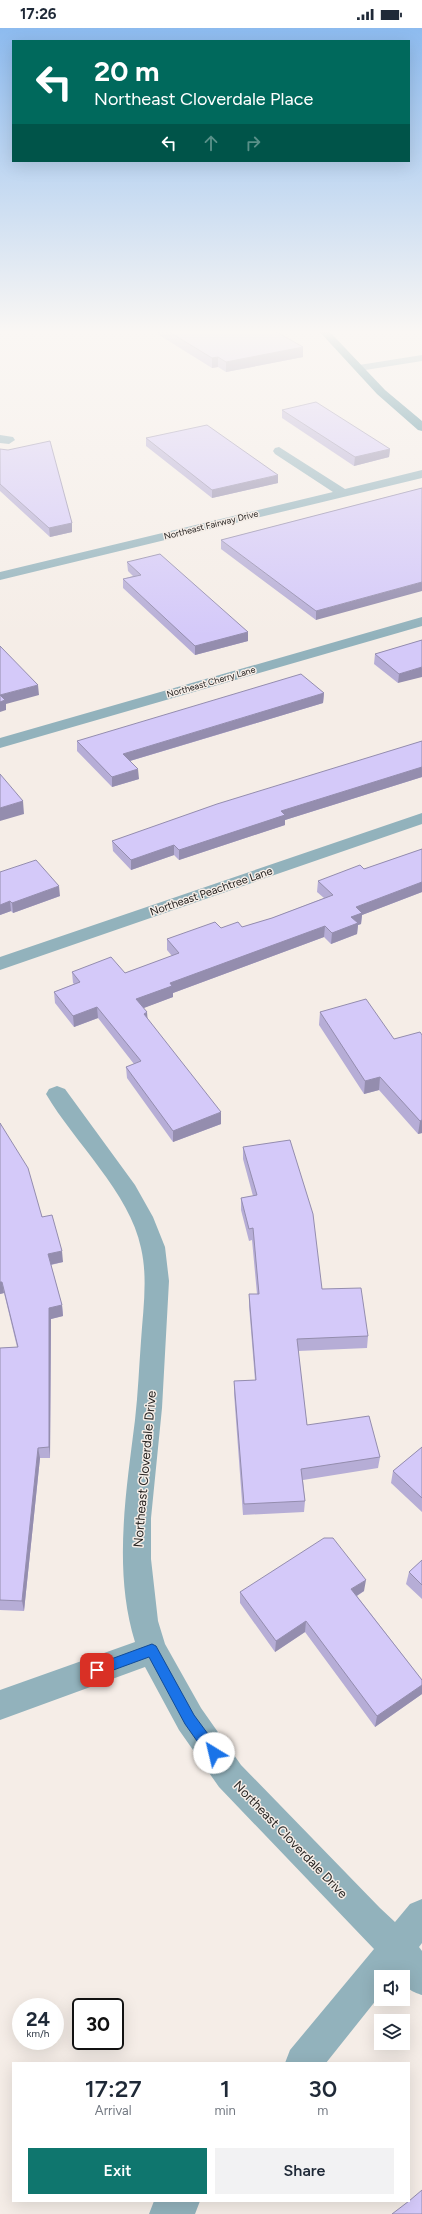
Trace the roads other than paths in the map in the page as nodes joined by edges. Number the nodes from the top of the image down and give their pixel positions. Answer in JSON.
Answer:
{"nodes":[{"id":1,"x":279,"y":451,"type":"dead end"},
{"id":2,"x":422,"y":474,"type":"edge"},
{"id":3,"x":343,"y":493,"type":"junction"},
{"id":4,"x":0,"y":576,"type":"edge"},
{"id":5,"x":422,"y":621,"type":"edge"},
{"id":6,"x":0,"y":743,"type":"edge"},
{"id":7,"x":422,"y":818,"type":"edge"},
{"id":8,"x":0,"y":964,"type":"edge"},
{"id":9,"x":57,"y":1094,"type":"dead end"},
{"id":10,"x":152,"y":1650,"type":"junction"},
{"id":11,"x":0,"y":1704,"type":"edge"},
{"id":12,"x":422,"y":1916,"type":"edge"},
{"id":13,"x":398,"y":1948,"type":"junction"},
{"id":14,"x":422,"y":1978,"type":"edge"},
{"id":15,"x":304,"y":2062,"type":"edge"},
{"id":16,"x":180,"y":2202,"type":"edge"},
{"id":17,"x":168,"y":2214,"type":"edge"}],
"edges":[{"from":1,"to":3,"type":"street"},
{"from":2,"to":3,"type":"street","name":"Northeast Fairway Drive"},
{"from":3,"to":4,"type":"street","name":"Northeast Fairway Drive"},
{"from":5,"to":6,"type":"street","name":"Northeast Cherry Lane"},
{"from":7,"to":8,"type":"street","name":"Northeast Peachtree Lane"},
{"from":9,"to":10,"type":"street","name":"Northeast Cloverdale Drive"},
{"from":10,"to":11,"type":"street"},
{"from":10,"to":13,"type":"street","name":"Northeast Cloverdale Drive"},
{"from":12,"to":13,"type":"street"},
{"from":13,"to":14,"type":"street","name":"Northeast Cloverdale Drive"},
{"from":13,"to":15,"type":"street"},
{"from":16,"to":17,"type":"street"}]}
